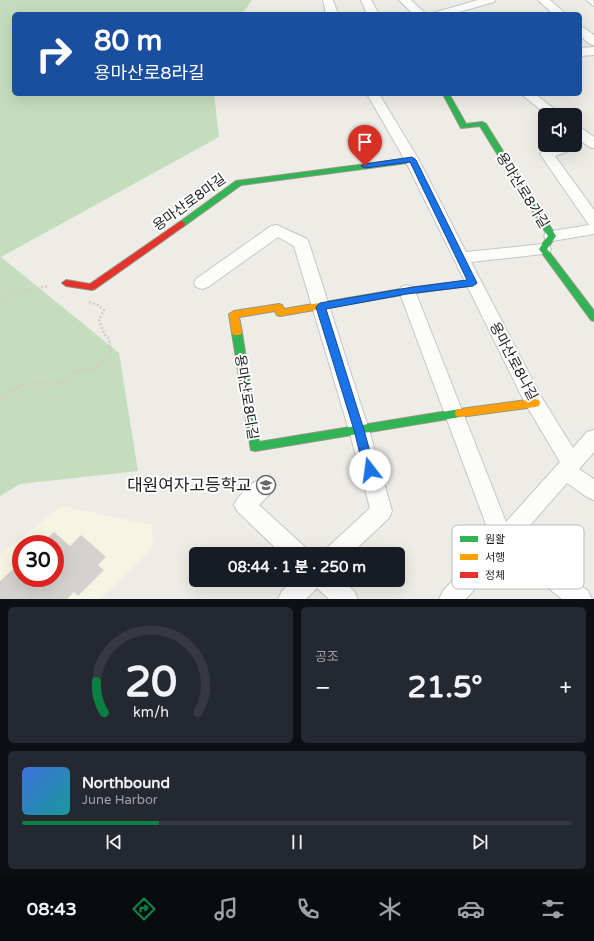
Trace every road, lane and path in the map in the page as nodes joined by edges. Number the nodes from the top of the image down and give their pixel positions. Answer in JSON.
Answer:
{"nodes":[{"id":1,"x":328,"y":0,"type":"edge"},
{"id":2,"x":366,"y":0,"type":"edge"},
{"id":3,"x":404,"y":0,"type":"edge"},
{"id":4,"x":490,"y":0,"type":"edge"},
{"id":5,"x":543,"y":0,"type":"edge"},
{"id":6,"x":588,"y":0,"type":"edge"},
{"id":7,"x":594,"y":4,"type":"edge"},
{"id":8,"x":331,"y":12,"type":"edge"},
{"id":9,"x":372,"y":12,"type":"edge"},
{"id":10,"x":418,"y":12,"type":"edge"},
{"id":11,"x":447,"y":12,"type":"edge"},
{"id":12,"x":558,"y":12,"type":"edge"},
{"id":13,"x":582,"y":32,"type":"edge"},
{"id":14,"x":594,"y":41,"type":"edge"},
{"id":15,"x":594,"y":51,"type":"edge"},
{"id":16,"x":582,"y":52,"type":"edge"},
{"id":17,"x":375,"y":96,"type":"edge"},
{"id":18,"x":447,"y":96,"type":"edge"},
{"id":19,"x":530,"y":96,"type":"edge"},
{"id":20,"x":546,"y":108,"type":"edge"},
{"id":21,"x":585,"y":142,"type":"edge"},
{"id":22,"x":412,"y":160,"type":"junction"},
{"id":23,"x":594,"y":221,"type":"edge"},
{"id":24,"x":594,"y":229,"type":"edge"},
{"id":25,"x":547,"y":243,"type":"junction"},
{"id":26,"x":461,"y":258,"type":"junction"},
{"id":27,"x":66,"y":283,"type":"junction"},
{"id":28,"x":202,"y":283,"type":"dead end"},
{"id":29,"x":473,"y":283,"type":"junction"},
{"id":30,"x":407,"y":291,"type":"junction"},
{"id":31,"x":0,"y":301,"type":"edge"},
{"id":32,"x":320,"y":307,"type":"junction"},
{"id":33,"x":594,"y":318,"type":"edge"},
{"id":34,"x":0,"y":398,"type":"edge"},
{"id":35,"x":536,"y":403,"type":"junction"},
{"id":36,"x":455,"y":414,"type":"junction"},
{"id":37,"x":359,"y":430,"type":"junction"},
{"id":38,"x":594,"y":438,"type":"edge"},
{"id":39,"x":568,"y":467,"type":"junction"},
{"id":40,"x":266,"y":485,"type":"dead end"},
{"id":41,"x":594,"y":491,"type":"edge"},
{"id":42,"x":497,"y":525,"type":"edge"},
{"id":43,"x":515,"y":525,"type":"edge"},
{"id":44,"x":290,"y":547,"type":"edge"},
{"id":45,"x":343,"y":547,"type":"edge"},
{"id":46,"x":302,"y":587,"type":"edge"},
{"id":47,"x":333,"y":587,"type":"edge"},
{"id":48,"x":459,"y":589,"type":"edge"},
{"id":49,"x":567,"y":589,"type":"edge"},
{"id":50,"x":290,"y":599,"type":"edge"},
{"id":51,"x":346,"y":599,"type":"edge"},
{"id":52,"x":450,"y":599,"type":"edge"},
{"id":53,"x":580,"y":599,"type":"edge"}],
"edges":[{"from":1,"to":8,"type":"street"},
{"from":2,"to":9,"type":"street"},
{"from":3,"to":10,"type":"street"},
{"from":4,"to":11,"type":"street"},
{"from":5,"to":12,"type":"street"},
{"from":6,"to":7,"type":"lane"},
{"from":13,"to":14,"type":"street"},
{"from":15,"to":16,"type":"street"},
{"from":17,"to":22,"type":"street","name":"용마산로8나길"},
{"from":18,"to":25,"type":"street","name":"용마산로8가길"},
{"from":19,"to":20,"type":"street"},
{"from":21,"to":23,"type":"street"},
{"from":22,"to":26,"type":"street","name":"용마산로8나길"},
{"from":22,"to":27,"type":"street","name":"용마산로8마길"},
{"from":24,"to":25,"type":"street"},
{"from":25,"to":26,"type":"street"},
{"from":25,"to":33,"type":"street","name":"용마산로8가길"},
{"from":26,"to":29,"type":"street","name":"용마산로8나길"},
{"from":27,"to":31,"type":"path"},
{"from":27,"to":34,"type":"path"},
{"from":28,"to":32,"type":"street"},
{"from":29,"to":30,"type":"street"},
{"from":29,"to":35,"type":"street","name":"용마산로8나길"},
{"from":30,"to":32,"type":"street"},
{"from":30,"to":36,"type":"street"},
{"from":32,"to":37,"type":"street"},
{"from":32,"to":37,"type":"street","name":"용마산로8다길"},
{"from":35,"to":36,"type":"street","name":"용마산로8다길"},
{"from":35,"to":39,"type":"street","name":"용마산로8나길"},
{"from":36,"to":37,"type":"street","name":"용마산로8다길"},
{"from":36,"to":42,"type":"street"},
{"from":37,"to":45,"type":"street"},
{"from":38,"to":39,"type":"street"},
{"from":39,"to":41,"type":"street"},
{"from":39,"to":43,"type":"street"},
{"from":40,"to":44,"type":"street"},
{"from":46,"to":50,"type":"street"},
{"from":47,"to":51,"type":"street"},
{"from":48,"to":52,"type":"street"},
{"from":49,"to":53,"type":"street"}]}
